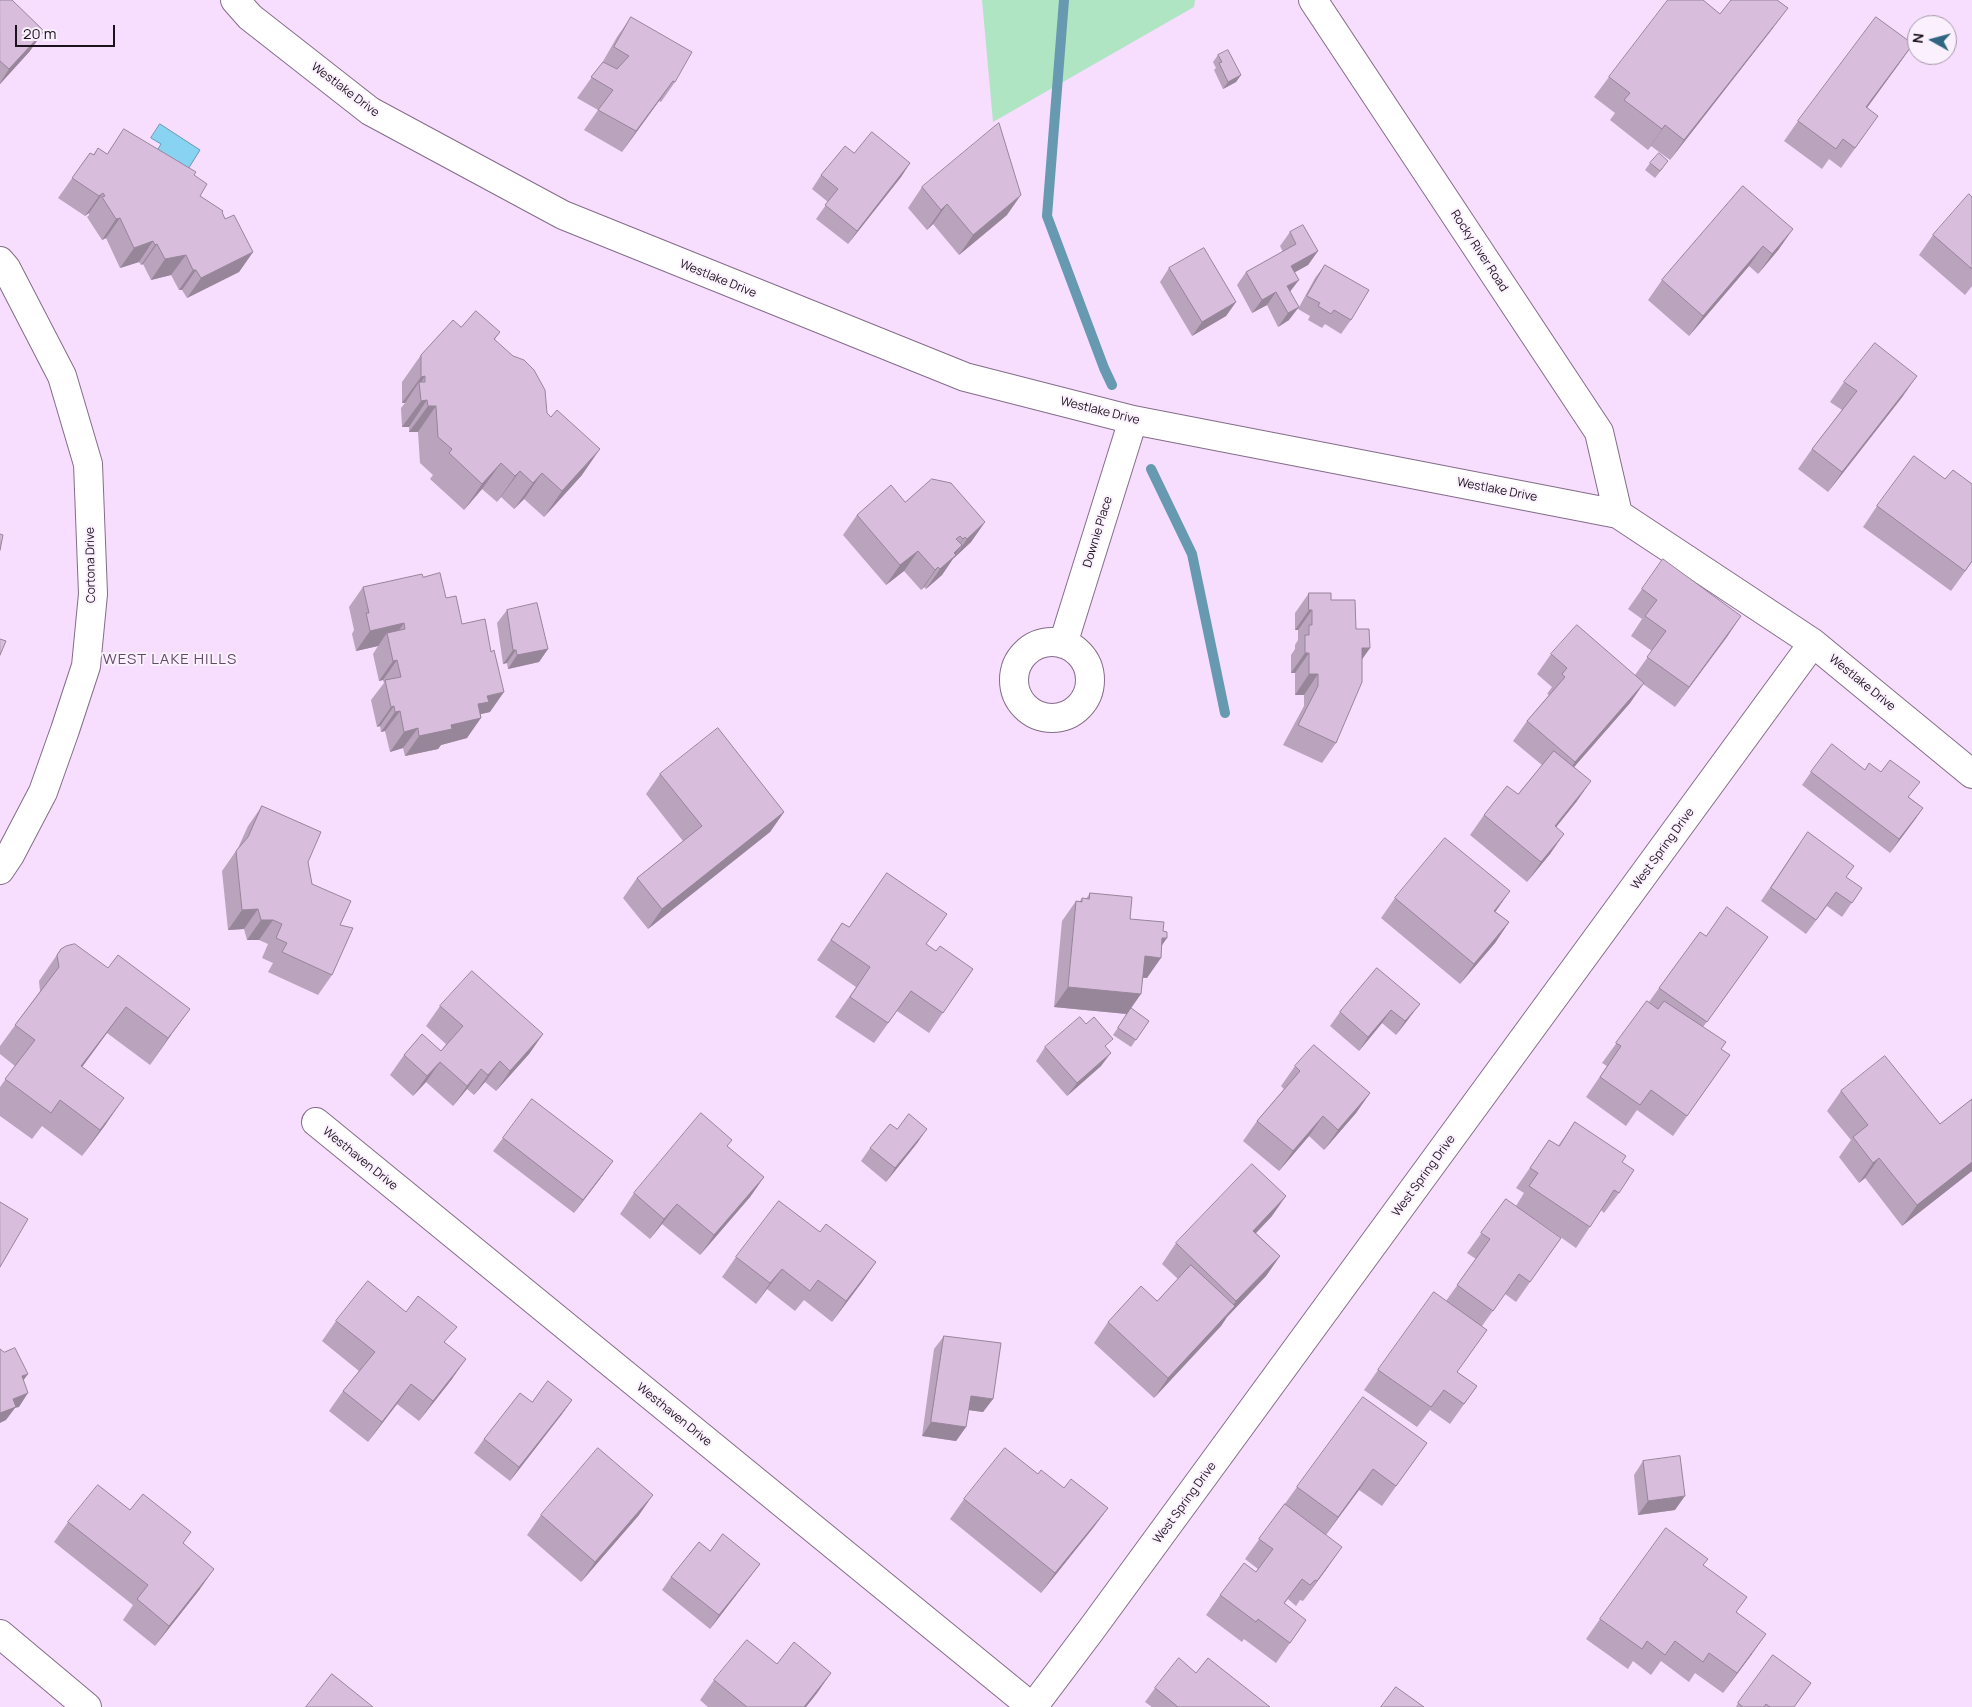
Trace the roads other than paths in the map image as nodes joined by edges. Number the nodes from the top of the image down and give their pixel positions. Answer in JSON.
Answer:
{"nodes":[{"id":1,"x":234,"y":0,"type":"edge"},
{"id":2,"x":1313,"y":0,"type":"edge"},
{"id":3,"x":0,"y":262,"type":"edge"},
{"id":4,"x":1134,"y":420,"type":"junction"},
{"id":5,"x":1618,"y":514,"type":"junction"},
{"id":6,"x":1813,"y":643,"type":"junction"},
{"id":7,"x":1064,"y":644,"type":"dead end"},
{"id":8,"x":1972,"y":774,"type":"edge"},
{"id":9,"x":0,"y":870,"type":"edge"},
{"id":10,"x":316,"y":1122,"type":"dead end"},
{"id":11,"x":0,"y":1634,"type":"edge"},
{"id":12,"x":87,"y":1707,"type":"edge"},
{"id":13,"x":1032,"y":1707,"type":"edge"}],
"edges":[{"from":1,"to":4,"type":"street","name":"Westlake Drive"},
{"from":2,"to":5,"type":"street","name":"Rocky River Road"},
{"from":3,"to":9,"type":"street","name":"Cortona Drive"},
{"from":4,"to":5,"type":"street","name":"Westlake Drive"},
{"from":4,"to":7,"type":"street","name":"Downie Place"},
{"from":5,"to":6,"type":"street","name":"Westlake Drive"},
{"from":6,"to":8,"type":"street","name":"Westlake Drive"},
{"from":6,"to":13,"type":"street","name":"West Spring Drive"},
{"from":10,"to":13,"type":"street","name":"Westhaven Drive"},
{"from":11,"to":12,"type":"street"}]}
